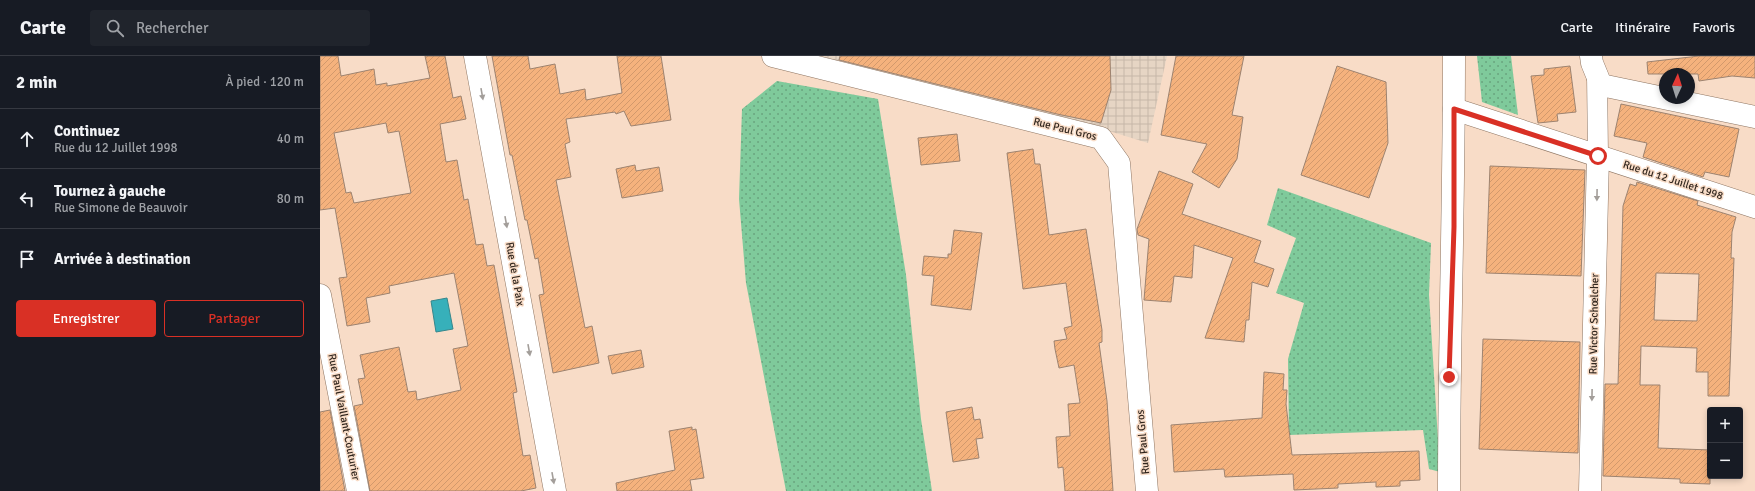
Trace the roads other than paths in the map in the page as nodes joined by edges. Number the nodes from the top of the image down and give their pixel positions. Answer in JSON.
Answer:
{"nodes":[{"id":1,"x":475,"y":56,"type":"edge"},
{"id":2,"x":773,"y":56,"type":"edge"},
{"id":3,"x":1454,"y":56,"type":"edge"},
{"id":4,"x":1594,"y":65,"type":"edge"},
{"id":5,"x":1454,"y":109,"type":"junction"},
{"id":6,"x":1750,"y":117,"type":"edge"},
{"id":7,"x":1598,"y":156,"type":"junction"},
{"id":8,"x":1755,"y":207,"type":"edge"},
{"id":9,"x":320,"y":295,"type":"edge"},
{"id":10,"x":358,"y":491,"type":"edge"},
{"id":11,"x":556,"y":491,"type":"edge"},
{"id":12,"x":1147,"y":491,"type":"edge"},
{"id":13,"x":1449,"y":491,"type":"edge"},
{"id":14,"x":1590,"y":491,"type":"edge"}],
"edges":[{"from":1,"to":11,"type":"street","name":"Rue de la Paix","one_way":true},
{"from":2,"to":12,"type":"street","name":"Rue Paul Gros"},
{"from":3,"to":5,"type":"street"},
{"from":4,"to":6,"type":"street"},
{"from":4,"to":7,"type":"street"},
{"from":5,"to":7,"type":"street","name":"Rue du 12 Juillet 1998"},
{"from":5,"to":13,"type":"street"},
{"from":7,"to":8,"type":"street","name":"Rue du 12 Juillet 1998"},
{"from":7,"to":14,"type":"street","name":"Rue Victor Schœlcher","one_way":true},
{"from":9,"to":10,"type":"street","name":"Rue Paul Vaillant-Couturier"}]}
